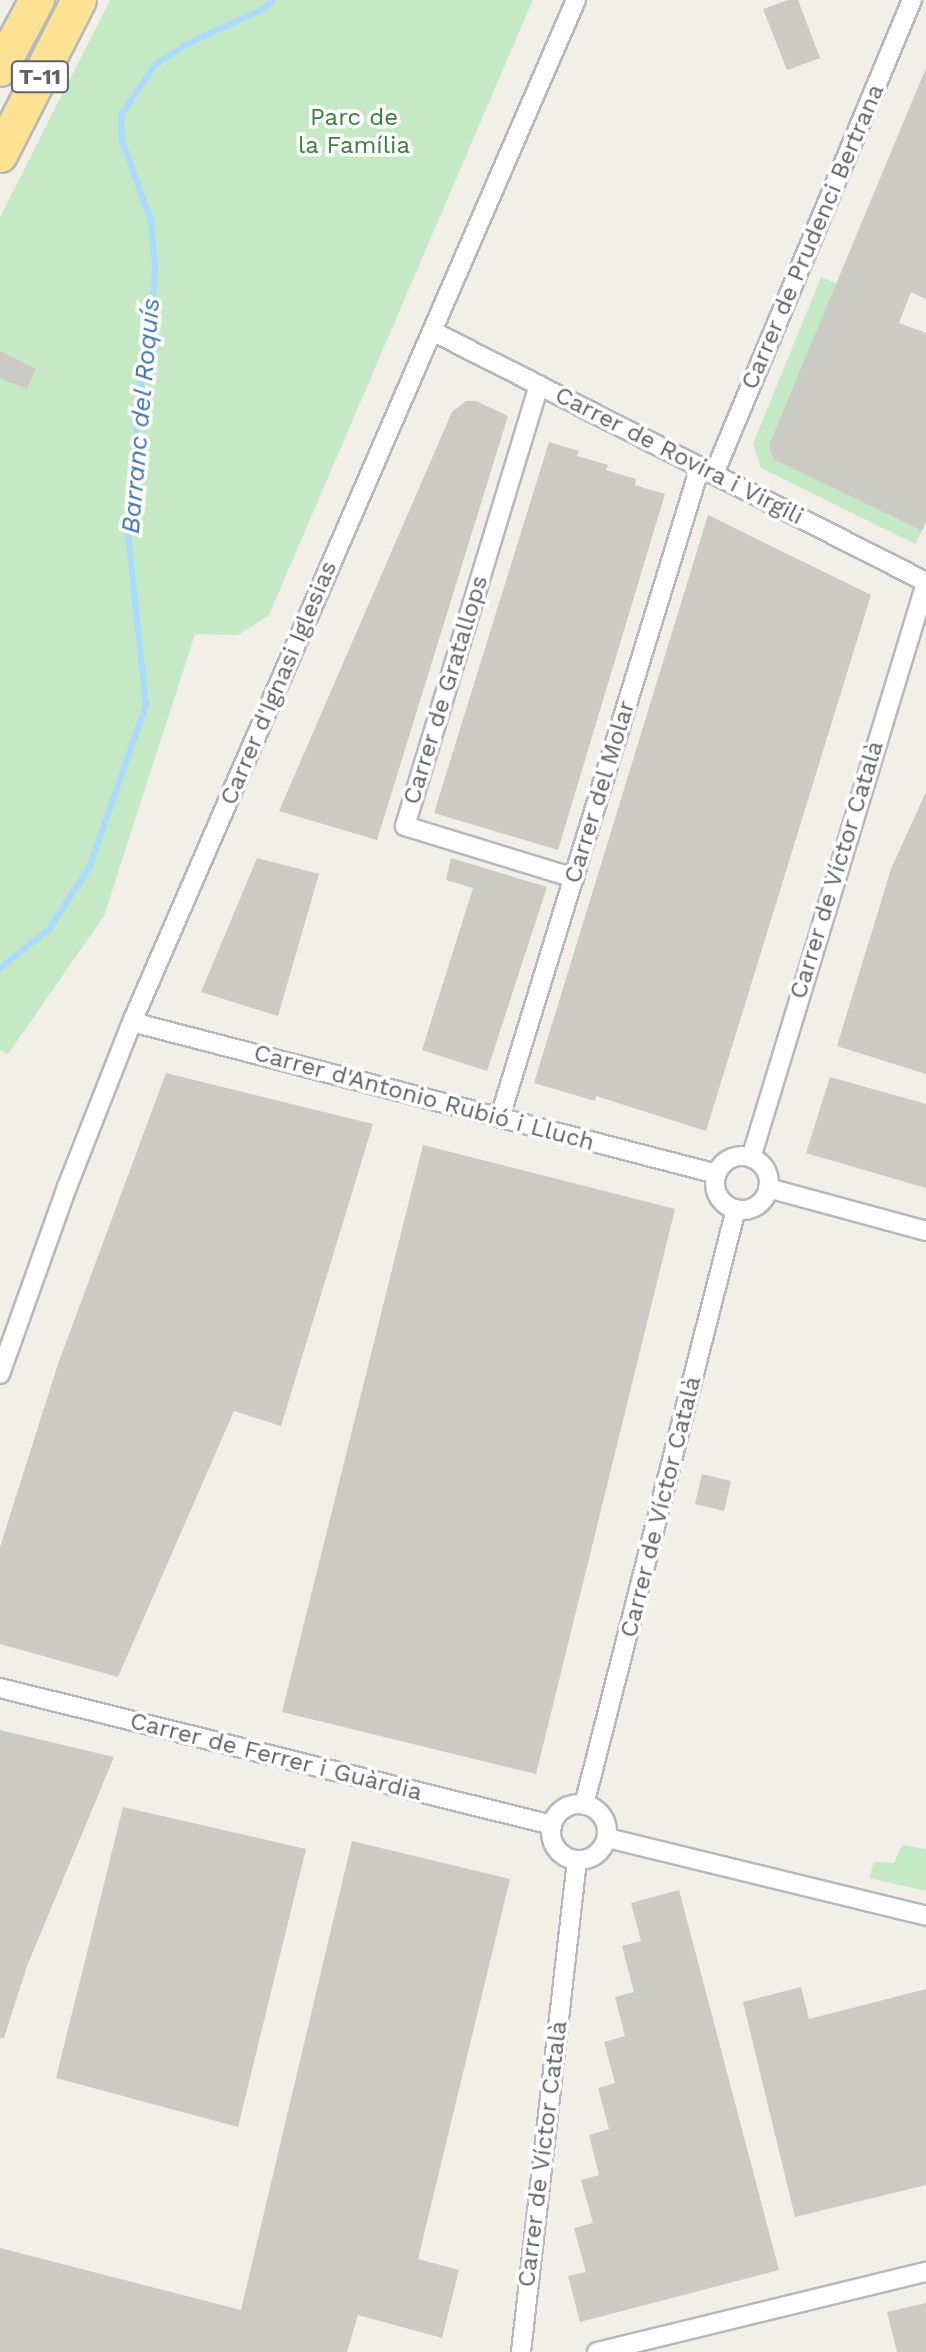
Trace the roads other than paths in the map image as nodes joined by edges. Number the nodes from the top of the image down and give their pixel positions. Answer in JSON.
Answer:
{"nodes":[{"id":1,"x":37,"y":0,"type":"edge"},
{"id":2,"x":79,"y":0,"type":"edge"},
{"id":3,"x":576,"y":0,"type":"edge"},
{"id":4,"x":912,"y":0,"type":"edge"},
{"id":5,"x":0,"y":69,"type":"edge"},
{"id":6,"x":0,"y":155,"type":"edge"},
{"id":7,"x":432,"y":331,"type":"junction"},
{"id":8,"x":539,"y":385,"type":"junction"},
{"id":9,"x":707,"y":470,"type":"junction"},
{"id":10,"x":926,"y":582,"type":"edge"},
{"id":11,"x":574,"y":878,"type":"junction"},
{"id":12,"x":132,"y":1022,"type":"junction"},
{"id":13,"x":500,"y":1117,"type":"junction"},
{"id":14,"x":751,"y":1158,"type":"junction"},
{"id":15,"x":717,"y":1174,"type":"junction"},
{"id":16,"x":768,"y":1188,"type":"junction"},
{"id":17,"x":736,"y":1209,"type":"junction"},
{"id":18,"x":926,"y":1231,"type":"edge"},
{"id":19,"x":0,"y":1374,"type":"edge"},
{"id":20,"x":0,"y":1688,"type":"edge"},
{"id":21,"x":584,"y":1805,"type":"junction"},
{"id":22,"x":552,"y":1825,"type":"junction"},
{"id":23,"x":607,"y":1838,"type":"junction"},
{"id":24,"x":577,"y":1860,"type":"junction"},
{"id":25,"x":926,"y":1916,"type":"edge"},
{"id":26,"x":926,"y":2272,"type":"edge"},
{"id":27,"x":518,"y":2350,"type":"edge"},
{"id":28,"x":597,"y":2352,"type":"edge"}],
"edges":[{"from":1,"to":5,"type":"highway","number":"T-11"},
{"from":2,"to":6,"type":"highway","number":"T-11"},
{"from":3,"to":7,"type":"street","name":"Carrer d'Ignasi Iglesias"},
{"from":4,"to":9,"type":"street","name":"Carrer de Prudenci Bertrana"},
{"from":7,"to":8,"type":"street","name":"Carrer de Rovira i Virgili"},
{"from":7,"to":12,"type":"street","name":"Carrer d'Ignasi Iglesias"},
{"from":8,"to":9,"type":"street","name":"Carrer de Rovira i Virgili"},
{"from":8,"to":11,"type":"street","name":"Carrer de Gratallops"},
{"from":9,"to":10,"type":"street","name":"Carrer de Rovira i Virgili"},
{"from":9,"to":11,"type":"street","name":"Carrer del Molar"},
{"from":10,"to":14,"type":"street","name":"Carrer de Víctor Català"},
{"from":11,"to":13,"type":"street","name":"Carrer del Molar"},
{"from":12,"to":13,"type":"street","name":"Carrer d'Antonio Rubió i Lluch"},
{"from":12,"to":19,"type":"street","name":"Carrer d'Ignasi Iglesias"},
{"from":13,"to":15,"type":"street","name":"Carrer d'Antonio Rubió i Lluch"},
{"from":14,"to":15,"type":"street"},
{"from":14,"to":16,"type":"street"},
{"from":15,"to":17,"type":"street"},
{"from":16,"to":17,"type":"street"},
{"from":16,"to":18,"type":"street"},
{"from":17,"to":21,"type":"street","name":"Carrer de Víctor Català"},
{"from":20,"to":22,"type":"street","name":"Carrer de Ferrer i Guàrdia"},
{"from":21,"to":22,"type":"street"},
{"from":21,"to":23,"type":"street"},
{"from":22,"to":24,"type":"street"},
{"from":23,"to":24,"type":"street"},
{"from":23,"to":25,"type":"street"},
{"from":24,"to":27,"type":"street","name":"Carrer de Víctor Català"},
{"from":26,"to":28,"type":"street"}]}
